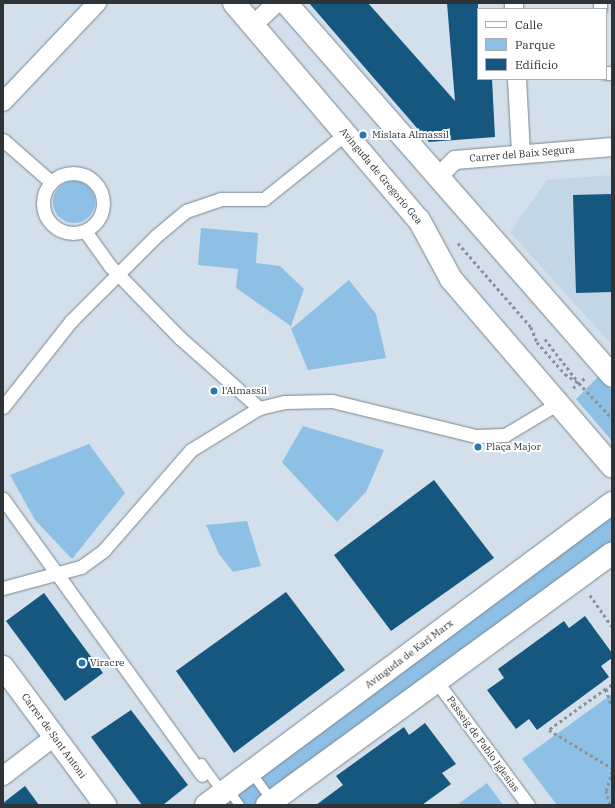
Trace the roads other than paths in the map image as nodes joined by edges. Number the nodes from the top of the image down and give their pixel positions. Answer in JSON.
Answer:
{"nodes":[{"id":1,"x":97,"y":3,"type":"edge"},
{"id":2,"x":234,"y":3,"type":"edge"},
{"id":3,"x":277,"y":3,"type":"edge"},
{"id":4,"x":286,"y":3,"type":"edge"},
{"id":5,"x":253,"y":25,"type":"junction"},
{"id":6,"x":518,"y":80,"type":"edge"},
{"id":7,"x":3,"y":102,"type":"edge"},
{"id":8,"x":339,"y":139,"type":"dead end"},
{"id":9,"x":3,"y":140,"type":"edge"},
{"id":10,"x":612,"y":147,"type":"edge"},
{"id":11,"x":521,"y":154,"type":"junction"},
{"id":12,"x":439,"y":176,"type":"junction"},
{"id":13,"x":51,"y":182,"type":"junction"},
{"id":14,"x":85,"y":231,"type":"junction"},
{"id":15,"x":118,"y":274,"type":"junction"},
{"id":16,"x":607,"y":369,"type":"edge"},
{"id":17,"x":553,"y":405,"type":"junction"},
{"id":18,"x":3,"y":407,"type":"edge"},
{"id":19,"x":259,"y":408,"type":"junction"},
{"id":20,"x":612,"y":466,"type":"edge"},
{"id":21,"x":3,"y":499,"type":"edge"},
{"id":22,"x":612,"y":503,"type":"edge"},
{"id":23,"x":612,"y":554,"type":"edge"},
{"id":24,"x":57,"y":576,"type":"junction"},
{"id":25,"x":3,"y":588,"type":"edge"},
{"id":26,"x":3,"y":667,"type":"edge"},
{"id":27,"x":437,"y":682,"type":"junction"},
{"id":28,"x":162,"y":709,"type":"dead end"},
{"id":29,"x":54,"y":737,"type":"junction"},
{"id":30,"x":251,"y":772,"type":"junction"},
{"id":31,"x":202,"y":775,"type":"dead end"},
{"id":32,"x":3,"y":776,"type":"edge"},
{"id":33,"x":224,"y":798,"type":"edge"},
{"id":34,"x":270,"y":803,"type":"edge"},
{"id":35,"x":105,"y":805,"type":"edge"},
{"id":36,"x":528,"y":805,"type":"edge"}],
"edges":[{"from":1,"to":7,"type":"street"},
{"from":2,"to":5,"type":"street","name":"Avinguda de Gregorio Gea"},
{"from":3,"to":5,"type":"street"},
{"from":4,"to":12,"type":"street"},
{"from":5,"to":17,"type":"street","name":"Avinguda de Gregorio Gea"},
{"from":6,"to":11,"type":"street"},
{"from":8,"to":15,"type":"street"},
{"from":9,"to":13,"type":"street"},
{"from":10,"to":11,"type":"street","name":"Carrer del Baix Segura"},
{"from":11,"to":12,"type":"street","name":"Carrer del Baix Segura"},
{"from":12,"to":16,"type":"street"},
{"from":13,"to":14,"type":"street"},
{"from":13,"to":14,"type":"street"},
{"from":14,"to":15,"type":"street"},
{"from":15,"to":18,"type":"street"},
{"from":15,"to":19,"type":"street"},
{"from":17,"to":19,"type":"street"},
{"from":17,"to":20,"type":"street","name":"Avinguda de Gregorio Gea"},
{"from":19,"to":24,"type":"street"},
{"from":21,"to":24,"type":"street"},
{"from":22,"to":30,"type":"street","name":"Avinguda de Karl Marx"},
{"from":23,"to":27,"type":"street"},
{"from":24,"to":25,"type":"street"},
{"from":24,"to":31,"type":"street"},
{"from":26,"to":29,"type":"street","name":"Carrer de Sant Antoni"},
{"from":27,"to":34,"type":"street"},
{"from":27,"to":36,"type":"street","name":"Passeig de Pablo Iglesias"},
{"from":28,"to":33,"type":"lane"},
{"from":29,"to":32,"type":"street"},
{"from":29,"to":35,"type":"street","name":"Carrer de Sant Antoni"},
{"from":30,"to":33,"type":"street","name":"Avinguda de Karl Marx"},
{"from":30,"to":34,"type":"lane"}]}
